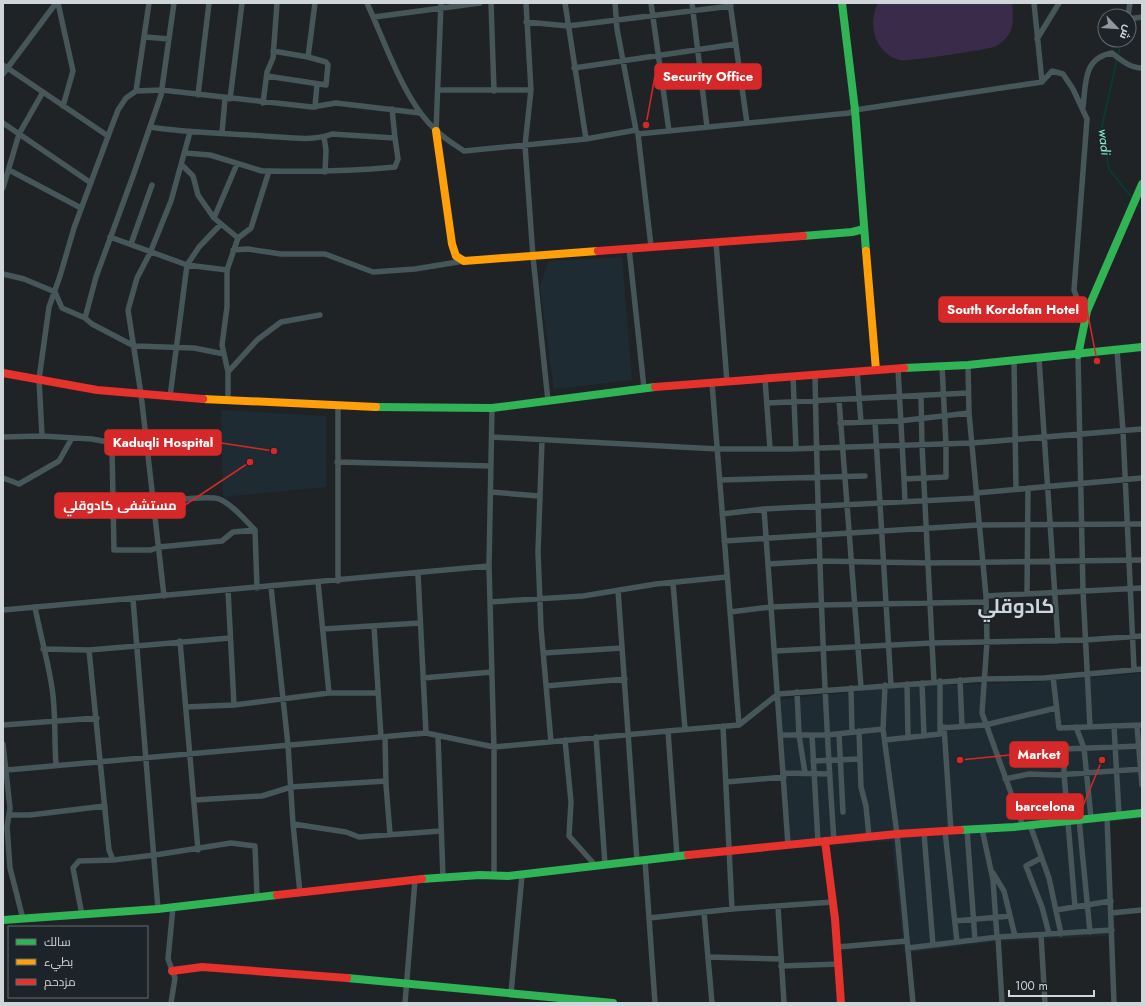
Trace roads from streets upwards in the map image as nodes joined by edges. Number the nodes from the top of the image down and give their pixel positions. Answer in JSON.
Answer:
{"nodes":[{"id":1,"x":57,"y":3,"type":"edge"},
{"id":2,"x":149,"y":3,"type":"edge"},
{"id":3,"x":174,"y":3,"type":"edge"},
{"id":4,"x":209,"y":3,"type":"edge"},
{"id":5,"x":242,"y":3,"type":"edge"},
{"id":6,"x":278,"y":3,"type":"edge"},
{"id":7,"x":315,"y":3,"type":"edge"},
{"id":8,"x":367,"y":3,"type":"edge"},
{"id":9,"x":480,"y":3,"type":"edge"},
{"id":10,"x":492,"y":3,"type":"edge"},
{"id":11,"x":526,"y":3,"type":"edge"},
{"id":12,"x":565,"y":3,"type":"edge"},
{"id":13,"x":615,"y":3,"type":"edge"},
{"id":14,"x":651,"y":3,"type":"edge"},
{"id":15,"x":842,"y":3,"type":"edge"},
{"id":16,"x":1034,"y":3,"type":"edge"},
{"id":17,"x":1060,"y":3,"type":"edge"},
{"id":18,"x":730,"y":4,"type":"edge"},
{"id":19,"x":441,"y":6,"type":"edge"},
{"id":20,"x":692,"y":6,"type":"edge"},
{"id":21,"x":653,"y":16,"type":"junction"},
{"id":22,"x":374,"y":18,"type":"junction"},
{"id":23,"x":617,"y":20,"type":"junction"},
{"id":24,"x":526,"y":22,"type":"junction"},
{"id":25,"x":568,"y":26,"type":"junction"},
{"id":26,"x":145,"y":37,"type":"junction"},
{"id":27,"x":169,"y":39,"type":"junction"},
{"id":28,"x":1037,"y":39,"type":"junction"},
{"id":29,"x":736,"y":44,"type":"junction"},
{"id":30,"x":697,"y":50,"type":"junction"},
{"id":31,"x":273,"y":51,"type":"junction"},
{"id":32,"x":659,"y":56,"type":"junction"},
{"id":33,"x":308,"y":57,"type":"junction"},
{"id":34,"x":623,"y":60,"type":"junction"},
{"id":35,"x":5,"y":67,"type":"edge"},
{"id":36,"x":574,"y":68,"type":"junction"},
{"id":37,"x":1142,"y":68,"type":"edge"},
{"id":38,"x":3,"y":74,"type":"edge"},
{"id":39,"x":267,"y":76,"type":"junction"},
{"id":40,"x":1042,"y":82,"type":"junction"},
{"id":41,"x":317,"y":84,"type":"junction"},
{"id":42,"x":162,"y":90,"type":"junction"},
{"id":43,"x":438,"y":90,"type":"junction"},
{"id":44,"x":494,"y":90,"type":"junction"},
{"id":45,"x":531,"y":90,"type":"junction"},
{"id":46,"x":136,"y":91,"type":"junction"},
{"id":47,"x":43,"y":92,"type":"junction"},
{"id":48,"x":198,"y":95,"type":"junction"},
{"id":49,"x":228,"y":99,"type":"junction"},
{"id":50,"x":264,"y":103,"type":"junction"},
{"id":51,"x":64,"y":106,"type":"junction"},
{"id":52,"x":315,"y":107,"type":"junction"},
{"id":53,"x":1083,"y":107,"type":"junction"},
{"id":54,"x":392,"y":109,"type":"junction"},
{"id":55,"x":855,"y":110,"type":"junction"},
{"id":56,"x":420,"y":113,"type":"junction"},
{"id":57,"x":3,"y":123,"type":"edge"},
{"id":58,"x":747,"y":123,"type":"junction"},
{"id":59,"x":150,"y":127,"type":"junction"},
{"id":60,"x":707,"y":127,"type":"junction"},
{"id":61,"x":436,"y":131,"type":"junction"},
{"id":62,"x":670,"y":131,"type":"junction"},
{"id":63,"x":190,"y":132,"type":"junction"},
{"id":64,"x":637,"y":132,"type":"junction"},
{"id":65,"x":222,"y":133,"type":"junction"},
{"id":66,"x":19,"y":134,"type":"junction"},
{"id":67,"x":108,"y":136,"type":"junction"},
{"id":68,"x":324,"y":137,"type":"junction"},
{"id":69,"x":394,"y":138,"type":"junction"},
{"id":70,"x":586,"y":139,"type":"junction"},
{"id":71,"x":525,"y":145,"type":"junction"},
{"id":72,"x":185,"y":153,"type":"junction"},
{"id":73,"x":182,"y":164,"type":"junction"},
{"id":74,"x":238,"y":164,"type":"junction"},
{"id":75,"x":9,"y":170,"type":"junction"},
{"id":76,"x":269,"y":171,"type":"junction"},
{"id":77,"x":325,"y":172,"type":"junction"},
{"id":78,"x":90,"y":183,"type":"junction"},
{"id":79,"x":1142,"y":184,"type":"edge"},
{"id":80,"x":152,"y":186,"type":"dead end"},
{"id":81,"x":3,"y":188,"type":"edge"},
{"id":82,"x":81,"y":208,"type":"junction"},
{"id":83,"x":214,"y":218,"type":"junction"},
{"id":84,"x":221,"y":224,"type":"junction"},
{"id":85,"x":864,"y":229,"type":"junction"},
{"id":86,"x":110,"y":237,"type":"junction"},
{"id":87,"x":238,"y":238,"type":"junction"},
{"id":88,"x":716,"y":242,"type":"junction"},
{"id":89,"x":131,"y":244,"type":"junction"},
{"id":90,"x":651,"y":246,"type":"junction"},
{"id":91,"x":629,"y":248,"type":"junction"},
{"id":92,"x":233,"y":250,"type":"junction"},
{"id":93,"x":150,"y":253,"type":"junction"},
{"id":94,"x":533,"y":257,"type":"junction"},
{"id":95,"x":464,"y":261,"type":"junction"},
{"id":96,"x":187,"y":265,"type":"junction"},
{"id":97,"x":227,"y":270,"type":"junction"},
{"id":98,"x":3,"y":274,"type":"edge"},
{"id":99,"x":55,"y":292,"type":"junction"},
{"id":100,"x":1087,"y":311,"type":"junction"},
{"id":101,"x":320,"y":315,"type":"dead end"},
{"id":102,"x":85,"y":318,"type":"junction"},
{"id":103,"x":134,"y":346,"type":"junction"},
{"id":104,"x":1142,"y":347,"type":"edge"},
{"id":105,"x":177,"y":348,"type":"junction"},
{"id":106,"x":1117,"y":350,"type":"junction"},
{"id":107,"x":224,"y":354,"type":"junction"},
{"id":108,"x":1078,"y":355,"type":"junction"},
{"id":109,"x":1039,"y":359,"type":"junction"},
{"id":110,"x":1014,"y":361,"type":"junction"},
{"id":111,"x":968,"y":365,"type":"junction"},
{"id":112,"x":942,"y":366,"type":"junction"},
{"id":113,"x":898,"y":369,"type":"junction"},
{"id":114,"x":876,"y":370,"type":"junction"},
{"id":115,"x":857,"y":371,"type":"junction"},
{"id":116,"x":228,"y":372,"type":"junction"},
{"id":117,"x":3,"y":373,"type":"edge"},
{"id":118,"x":815,"y":375,"type":"junction"},
{"id":119,"x":793,"y":376,"type":"junction"},
{"id":120,"x":39,"y":379,"type":"junction"},
{"id":121,"x":766,"y":379,"type":"junction"},
{"id":122,"x":727,"y":382,"type":"junction"},
{"id":123,"x":712,"y":383,"type":"junction"},
{"id":124,"x":644,"y":388,"type":"junction"},
{"id":125,"x":968,"y":393,"type":"junction"},
{"id":126,"x":142,"y":394,"type":"junction"},
{"id":127,"x":922,"y":396,"type":"junction"},
{"id":128,"x":943,"y":396,"type":"junction"},
{"id":129,"x":170,"y":397,"type":"junction"},
{"id":130,"x":899,"y":397,"type":"junction"},
{"id":131,"x":859,"y":399,"type":"junction"},
{"id":132,"x":228,"y":400,"type":"junction"},
{"id":133,"x":839,"y":400,"type":"junction"},
{"id":134,"x":548,"y":401,"type":"junction"},
{"id":135,"x":815,"y":402,"type":"junction"},
{"id":136,"x":768,"y":403,"type":"junction"},
{"id":137,"x":793,"y":403,"type":"junction"},
{"id":138,"x":338,"y":406,"type":"junction"},
{"id":139,"x":492,"y":408,"type":"junction"},
{"id":140,"x":969,"y":413,"type":"junction"},
{"id":141,"x":945,"y":416,"type":"junction"},
{"id":142,"x":921,"y":419,"type":"junction"},
{"id":143,"x":899,"y":421,"type":"junction"},
{"id":144,"x":861,"y":422,"type":"junction"},
{"id":145,"x":875,"y":422,"type":"junction"},
{"id":146,"x":840,"y":423,"type":"junction"},
{"id":147,"x":1142,"y":429,"type":"edge"},
{"id":148,"x":1123,"y":431,"type":"junction"},
{"id":149,"x":1080,"y":435,"type":"junction"},
{"id":150,"x":42,"y":436,"type":"junction"},
{"id":151,"x":3,"y":437,"type":"edge"},
{"id":152,"x":492,"y":437,"type":"junction"},
{"id":153,"x":72,"y":438,"type":"junction"},
{"id":154,"x":1044,"y":438,"type":"junction"},
{"id":155,"x":542,"y":440,"type":"junction"},
{"id":156,"x":1016,"y":440,"type":"junction"},
{"id":157,"x":946,"y":444,"type":"junction"},
{"id":158,"x":972,"y":444,"type":"junction"},
{"id":159,"x":903,"y":445,"type":"junction"},
{"id":160,"x":922,"y":445,"type":"junction"},
{"id":161,"x":876,"y":446,"type":"junction"},
{"id":162,"x":842,"y":447,"type":"junction"},
{"id":163,"x":796,"y":448,"type":"junction"},
{"id":164,"x":818,"y":448,"type":"junction"},
{"id":165,"x":718,"y":449,"type":"junction"},
{"id":166,"x":770,"y":449,"type":"junction"},
{"id":167,"x":337,"y":462,"type":"junction"},
{"id":168,"x":491,"y":466,"type":"junction"},
{"id":169,"x":865,"y":476,"type":"dead end"},
{"id":170,"x":817,"y":477,"type":"junction"},
{"id":171,"x":845,"y":477,"type":"junction"},
{"id":172,"x":3,"y":478,"type":"edge"},
{"id":173,"x":1142,"y":478,"type":"edge"},
{"id":174,"x":904,"y":479,"type":"junction"},
{"id":175,"x":924,"y":479,"type":"junction"},
{"id":176,"x":720,"y":480,"type":"junction"},
{"id":177,"x":1126,"y":480,"type":"junction"},
{"id":178,"x":1081,"y":483,"type":"junction"},
{"id":179,"x":1048,"y":486,"type":"junction"},
{"id":180,"x":1028,"y":488,"type":"junction"},
{"id":181,"x":1016,"y":489,"type":"junction"},
{"id":182,"x":490,"y":492,"type":"junction"},
{"id":183,"x":976,"y":495,"type":"junction"},
{"id":184,"x":539,"y":496,"type":"junction"},
{"id":185,"x":905,"y":501,"type":"junction"},
{"id":186,"x":925,"y":501,"type":"junction"},
{"id":187,"x":153,"y":502,"type":"junction"},
{"id":188,"x":881,"y":503,"type":"junction"},
{"id":189,"x":848,"y":505,"type":"junction"},
{"id":190,"x":818,"y":507,"type":"junction"},
{"id":191,"x":764,"y":509,"type":"junction"},
{"id":192,"x":722,"y":514,"type":"junction"},
{"id":193,"x":1128,"y":524,"type":"junction"},
{"id":194,"x":1142,"y":524,"type":"edge"},
{"id":195,"x":979,"y":525,"type":"junction"},
{"id":196,"x":1028,"y":525,"type":"junction"},
{"id":197,"x":1052,"y":525,"type":"junction"},
{"id":198,"x":1081,"y":525,"type":"junction"},
{"id":199,"x":926,"y":528,"type":"junction"},
{"id":200,"x":254,"y":530,"type":"junction"},
{"id":201,"x":881,"y":531,"type":"junction"},
{"id":202,"x":849,"y":533,"type":"junction"},
{"id":203,"x":818,"y":535,"type":"junction"},
{"id":204,"x":766,"y":538,"type":"junction"},
{"id":205,"x":724,"y":541,"type":"junction"},
{"id":206,"x":159,"y":547,"type":"junction"},
{"id":207,"x":1142,"y":560,"type":"edge"},
{"id":208,"x":820,"y":561,"type":"junction"},
{"id":209,"x":1053,"y":561,"type":"junction"},
{"id":210,"x":1082,"y":561,"type":"junction"},
{"id":211,"x":1129,"y":561,"type":"junction"},
{"id":212,"x":852,"y":562,"type":"junction"},
{"id":213,"x":983,"y":562,"type":"junction"},
{"id":214,"x":1027,"y":562,"type":"junction"},
{"id":215,"x":883,"y":563,"type":"junction"},
{"id":216,"x":928,"y":563,"type":"junction"},
{"id":217,"x":768,"y":564,"type":"junction"},
{"id":218,"x":489,"y":566,"type":"junction"},
{"id":219,"x":418,"y":574,"type":"junction"},
{"id":220,"x":727,"y":577,"type":"junction"},
{"id":221,"x":338,"y":581,"type":"junction"},
{"id":222,"x":318,"y":582,"type":"junction"},
{"id":223,"x":673,"y":583,"type":"junction"},
{"id":224,"x":271,"y":586,"type":"junction"},
{"id":225,"x":257,"y":588,"type":"junction"},
{"id":226,"x":1131,"y":588,"type":"junction"},
{"id":227,"x":1142,"y":588,"type":"edge"},
{"id":228,"x":228,"y":590,"type":"junction"},
{"id":229,"x":618,"y":590,"type":"junction"},
{"id":230,"x":1083,"y":591,"type":"junction"},
{"id":231,"x":1055,"y":593,"type":"junction"},
{"id":232,"x":1027,"y":594,"type":"junction"},
{"id":233,"x":164,"y":596,"type":"junction"},
{"id":234,"x":132,"y":598,"type":"junction"},
{"id":235,"x":541,"y":599,"type":"junction"},
{"id":236,"x":986,"y":599,"type":"junction"},
{"id":237,"x":490,"y":602,"type":"junction"},
{"id":238,"x":930,"y":602,"type":"junction"},
{"id":239,"x":855,"y":604,"type":"junction"},
{"id":240,"x":821,"y":605,"type":"junction"},
{"id":241,"x":886,"y":605,"type":"junction"},
{"id":242,"x":35,"y":607,"type":"junction"},
{"id":243,"x":771,"y":607,"type":"junction"},
{"id":244,"x":3,"y":610,"type":"edge"},
{"id":245,"x":730,"y":612,"type":"junction"},
{"id":246,"x":420,"y":623,"type":"junction"},
{"id":247,"x":374,"y":626,"type":"junction"},
{"id":248,"x":323,"y":629,"type":"junction"},
{"id":249,"x":1142,"y":636,"type":"edge"},
{"id":250,"x":230,"y":638,"type":"junction"},
{"id":251,"x":1133,"y":638,"type":"junction"},
{"id":252,"x":1085,"y":640,"type":"junction"},
{"id":253,"x":180,"y":642,"type":"junction"},
{"id":254,"x":986,"y":642,"type":"junction"},
{"id":255,"x":1058,"y":642,"type":"junction"},
{"id":256,"x":932,"y":643,"type":"junction"},
{"id":257,"x":136,"y":645,"type":"junction"},
{"id":258,"x":858,"y":646,"type":"junction"},
{"id":259,"x":889,"y":647,"type":"junction"},
{"id":260,"x":622,"y":648,"type":"junction"},
{"id":261,"x":823,"y":648,"type":"junction"},
{"id":262,"x":43,"y":649,"type":"junction"},
{"id":263,"x":89,"y":650,"type":"junction"},
{"id":264,"x":774,"y":652,"type":"junction"},
{"id":265,"x":544,"y":653,"type":"junction"},
{"id":266,"x":1134,"y":669,"type":"junction"},
{"id":267,"x":1142,"y":669,"type":"edge"},
{"id":268,"x":492,"y":672,"type":"junction"},
{"id":269,"x":1087,"y":674,"type":"junction"},
{"id":270,"x":1053,"y":677,"type":"junction"},
{"id":271,"x":423,"y":678,"type":"junction"},
{"id":272,"x":625,"y":679,"type":"junction"},
{"id":273,"x":983,"y":679,"type":"junction"},
{"id":274,"x":960,"y":680,"type":"junction"},
{"id":275,"x":937,"y":682,"type":"junction"},
{"id":276,"x":922,"y":683,"type":"junction"},
{"id":277,"x":907,"y":684,"type":"junction"},
{"id":278,"x":885,"y":685,"type":"junction"},
{"id":279,"x":891,"y":685,"type":"junction"},
{"id":280,"x":546,"y":686,"type":"junction"},
{"id":281,"x":861,"y":687,"type":"junction"},
{"id":282,"x":851,"y":688,"type":"junction"},
{"id":283,"x":825,"y":690,"type":"junction"},
{"id":284,"x":797,"y":692,"type":"junction"},
{"id":285,"x":329,"y":693,"type":"junction"},
{"id":286,"x":378,"y":693,"type":"junction"},
{"id":287,"x":778,"y":694,"type":"junction"},
{"id":288,"x":284,"y":698,"type":"junction"},
{"id":289,"x":234,"y":704,"type":"junction"},
{"id":290,"x":186,"y":707,"type":"junction"},
{"id":291,"x":1056,"y":708,"type":"junction"},
{"id":292,"x":97,"y":718,"type":"junction"},
{"id":293,"x":55,"y":720,"type":"junction"},
{"id":294,"x":3,"y":725,"type":"edge"},
{"id":295,"x":738,"y":725,"type":"junction"},
{"id":296,"x":985,"y":725,"type":"junction"},
{"id":297,"x":1139,"y":725,"type":"edge"},
{"id":298,"x":723,"y":726,"type":"junction"},
{"id":299,"x":962,"y":726,"type":"junction"},
{"id":300,"x":1114,"y":726,"type":"junction"},
{"id":301,"x":942,"y":727,"type":"junction"},
{"id":302,"x":1076,"y":727,"type":"junction"},
{"id":303,"x":1090,"y":727,"type":"junction"},
{"id":304,"x":685,"y":729,"type":"junction"},
{"id":305,"x":883,"y":729,"type":"junction"},
{"id":306,"x":668,"y":731,"type":"junction"},
{"id":307,"x":855,"y":732,"type":"junction"},
{"id":308,"x":426,"y":733,"type":"junction"},
{"id":309,"x":629,"y":734,"type":"junction"},
{"id":310,"x":839,"y":734,"type":"junction"},
{"id":311,"x":781,"y":735,"type":"junction"},
{"id":312,"x":799,"y":735,"type":"junction"},
{"id":313,"x":812,"y":735,"type":"junction"},
{"id":314,"x":827,"y":735,"type":"junction"},
{"id":315,"x":438,"y":736,"type":"junction"},
{"id":316,"x":924,"y":736,"type":"junction"},
{"id":317,"x":383,"y":737,"type":"junction"},
{"id":318,"x":596,"y":738,"type":"junction"},
{"id":319,"x":908,"y":738,"type":"junction"},
{"id":320,"x":565,"y":740,"type":"junction"},
{"id":321,"x":885,"y":740,"type":"junction"},
{"id":322,"x":551,"y":742,"type":"junction"},
{"id":323,"x":3,"y":744,"type":"edge"},
{"id":324,"x":288,"y":745,"type":"junction"},
{"id":325,"x":1140,"y":746,"type":"edge"},
{"id":326,"x":494,"y":747,"type":"junction"},
{"id":327,"x":1115,"y":747,"type":"junction"},
{"id":328,"x":1084,"y":748,"type":"junction"},
{"id":329,"x":189,"y":754,"type":"junction"},
{"id":330,"x":146,"y":758,"type":"junction"},
{"id":331,"x":859,"y":759,"type":"junction"},
{"id":332,"x":840,"y":760,"type":"junction"},
{"id":333,"x":101,"y":761,"type":"junction"},
{"id":334,"x":813,"y":761,"type":"junction"},
{"id":335,"x":829,"y":761,"type":"junction"},
{"id":336,"x":56,"y":764,"type":"junction"},
{"id":337,"x":1116,"y":769,"type":"junction"},
{"id":338,"x":1142,"y":769,"type":"edge"},
{"id":339,"x":7,"y":770,"type":"junction"},
{"id":340,"x":1087,"y":772,"type":"junction"},
{"id":341,"x":805,"y":773,"type":"junction"},
{"id":342,"x":814,"y":774,"type":"junction"},
{"id":343,"x":830,"y":774,"type":"junction"},
{"id":344,"x":1064,"y":774,"type":"junction"},
{"id":345,"x":783,"y":775,"type":"junction"},
{"id":346,"x":1005,"y":779,"type":"junction"},
{"id":347,"x":386,"y":781,"type":"junction"},
{"id":348,"x":726,"y":782,"type":"junction"},
{"id":349,"x":1142,"y":785,"type":"edge"},
{"id":350,"x":291,"y":787,"type":"junction"},
{"id":351,"x":195,"y":800,"type":"junction"},
{"id":352,"x":105,"y":806,"type":"junction"},
{"id":353,"x":843,"y":812,"type":"dead end"},
{"id":354,"x":1142,"y":813,"type":"edge"},
{"id":355,"x":9,"y":815,"type":"junction"},
{"id":356,"x":1119,"y":815,"type":"junction"},
{"id":357,"x":1107,"y":816,"type":"junction"},
{"id":358,"x":1091,"y":818,"type":"junction"},
{"id":359,"x":1079,"y":819,"type":"junction"},
{"id":360,"x":1068,"y":820,"type":"junction"},
{"id":361,"x":293,"y":824,"type":"junction"},
{"id":362,"x":1026,"y":825,"type":"junction"},
{"id":363,"x":982,"y":829,"type":"junction"},
{"id":364,"x":967,"y":830,"type":"junction"},
{"id":365,"x":441,"y":831,"type":"junction"},
{"id":366,"x":948,"y":831,"type":"junction"},
{"id":367,"x":924,"y":833,"type":"junction"},
{"id":368,"x":390,"y":834,"type":"junction"},
{"id":369,"x":897,"y":834,"type":"junction"},
{"id":370,"x":868,"y":837,"type":"junction"},
{"id":371,"x":834,"y":841,"type":"junction"},
{"id":372,"x":821,"y":842,"type":"junction"},
{"id":373,"x":788,"y":844,"type":"junction"},
{"id":374,"x":198,"y":850,"type":"junction"},
{"id":375,"x":730,"y":851,"type":"junction"},
{"id":376,"x":155,"y":855,"type":"junction"},
{"id":377,"x":677,"y":856,"type":"junction"},
{"id":378,"x":1041,"y":858,"type":"junction"},
{"id":379,"x":112,"y":860,"type":"junction"},
{"id":380,"x":641,"y":860,"type":"junction"},
{"id":381,"x":605,"y":864,"type":"junction"},
{"id":382,"x":595,"y":865,"type":"junction"},
{"id":383,"x":990,"y":870,"type":"junction"},
{"id":384,"x":522,"y":875,"type":"junction"},
{"id":385,"x":494,"y":876,"type":"junction"},
{"id":386,"x":443,"y":878,"type":"junction"},
{"id":387,"x":415,"y":880,"type":"junction"},
{"id":388,"x":300,"y":893,"type":"junction"},
{"id":389,"x":256,"y":897,"type":"junction"},
{"id":390,"x":1111,"y":901,"type":"junction"},
{"id":391,"x":833,"y":902,"type":"junction"},
{"id":392,"x":1087,"y":905,"type":"junction"},
{"id":393,"x":173,"y":907,"type":"junction"},
{"id":394,"x":778,"y":907,"type":"junction"},
{"id":395,"x":1075,"y":907,"type":"junction"},
{"id":396,"x":158,"y":909,"type":"junction"},
{"id":397,"x":732,"y":909,"type":"junction"},
{"id":398,"x":1056,"y":910,"type":"junction"},
{"id":399,"x":1142,"y":910,"type":"edge"},
{"id":400,"x":704,"y":912,"type":"junction"},
{"id":401,"x":1111,"y":913,"type":"junction"},
{"id":402,"x":82,"y":915,"type":"junction"},
{"id":403,"x":1010,"y":916,"type":"junction"},
{"id":404,"x":995,"y":917,"type":"junction"},
{"id":405,"x":649,"y":918,"type":"junction"},
{"id":406,"x":973,"y":918,"type":"junction"},
{"id":407,"x":23,"y":919,"type":"junction"},
{"id":408,"x":3,"y":920,"type":"edge"},
{"id":409,"x":955,"y":921,"type":"junction"},
{"id":410,"x":1112,"y":930,"type":"junction"},
{"id":411,"x":1090,"y":932,"type":"junction"},
{"id":412,"x":1049,"y":934,"type":"junction"},
{"id":413,"x":1061,"y":934,"type":"junction"},
{"id":414,"x":1041,"y":935,"type":"junction"},
{"id":415,"x":1015,"y":936,"type":"junction"},
{"id":416,"x":997,"y":937,"type":"junction"},
{"id":417,"x":975,"y":940,"type":"junction"},
{"id":418,"x":907,"y":942,"type":"junction"},
{"id":419,"x":957,"y":942,"type":"junction"},
{"id":420,"x":933,"y":945,"type":"junction"},
{"id":421,"x":838,"y":948,"type":"junction"},
{"id":422,"x":908,"y":948,"type":"junction"},
{"id":423,"x":708,"y":957,"type":"junction"},
{"id":424,"x":781,"y":962,"type":"junction"},
{"id":425,"x":839,"y":964,"type":"junction"},
{"id":426,"x":172,"y":971,"type":"junction"},
{"id":427,"x":407,"y":982,"type":"junction"},
{"id":428,"x":511,"y":993,"type":"junction"},
{"id":429,"x":573,"y":1001,"type":"edge"},
{"id":430,"x":171,"y":1003,"type":"edge"},
{"id":431,"x":406,"y":1003,"type":"edge"},
{"id":432,"x":613,"y":1003,"type":"edge"},
{"id":433,"x":655,"y":1003,"type":"edge"},
{"id":434,"x":712,"y":1003,"type":"edge"},
{"id":435,"x":784,"y":1003,"type":"edge"},
{"id":436,"x":841,"y":1003,"type":"edge"},
{"id":437,"x":913,"y":1003,"type":"edge"},
{"id":438,"x":1002,"y":1003,"type":"edge"},
{"id":439,"x":1045,"y":1003,"type":"edge"},
{"id":440,"x":1114,"y":1003,"type":"edge"}],
"edges":[{"from":1,"to":35,"type":"street"},
{"from":1,"to":51,"type":"street"},
{"from":2,"to":26,"type":"street"},
{"from":3,"to":27,"type":"street"},
{"from":4,"to":48,"type":"street"},
{"from":5,"to":49,"type":"street"},
{"from":6,"to":31,"type":"street"},
{"from":7,"to":33,"type":"street"},
{"from":8,"to":22,"type":"street"},
{"from":9,"to":19,"type":"street"},
{"from":10,"to":44,"type":"street"},
{"from":11,"to":24,"type":"street"},
{"from":12,"to":25,"type":"street"},
{"from":13,"to":23,"type":"street"},
{"from":14,"to":21,"type":"street"},
{"from":15,"to":55,"type":"street"},
{"from":16,"to":28,"type":"street"},
{"from":17,"to":28,"type":"street"},
{"from":18,"to":20,"type":"street"},
{"from":18,"to":29,"type":"street"},
{"from":19,"to":22,"type":"street"},
{"from":19,"to":43,"type":"street"},
{"from":20,"to":21,"type":"street"},
{"from":20,"to":30,"type":"street"},
{"from":21,"to":23,"type":"street"},
{"from":21,"to":32,"type":"street"},
{"from":22,"to":56,"type":"street"},
{"from":23,"to":25,"type":"street"},
{"from":23,"to":34,"type":"street"},
{"from":24,"to":25,"type":"street"},
{"from":24,"to":45,"type":"street"},
{"from":25,"to":36,"type":"street"},
{"from":26,"to":27,"type":"street"},
{"from":26,"to":46,"type":"street"},
{"from":27,"to":42,"type":"street"},
{"from":28,"to":40,"type":"street"},
{"from":29,"to":30,"type":"street"},
{"from":29,"to":58,"type":"street"},
{"from":30,"to":32,"type":"street"},
{"from":30,"to":60,"type":"street"},
{"from":31,"to":33,"type":"street"},
{"from":31,"to":39,"type":"street"},
{"from":32,"to":34,"type":"street"},
{"from":32,"to":62,"type":"street"},
{"from":33,"to":41,"type":"street"},
{"from":34,"to":36,"type":"street"},
{"from":34,"to":64,"type":"street"},
{"from":35,"to":38,"type":"street"},
{"from":35,"to":47,"type":"street"},
{"from":36,"to":70,"type":"street"},
{"from":37,"to":53,"type":"street"},
{"from":39,"to":41,"type":"street"},
{"from":39,"to":50,"type":"street"},
{"from":40,"to":53,"type":"street"},
{"from":40,"to":55,"type":"street"},
{"from":41,"to":52,"type":"street"},
{"from":42,"to":46,"type":"street"},
{"from":42,"to":48,"type":"street"},
{"from":42,"to":59,"type":"street"},
{"from":43,"to":44,"type":"street"},
{"from":43,"to":61,"type":"street"},
{"from":44,"to":45,"type":"street"},
{"from":45,"to":71,"type":"street"},
{"from":46,"to":67,"type":"street"},
{"from":47,"to":51,"type":"street"},
{"from":47,"to":66,"type":"street"},
{"from":48,"to":49,"type":"street"},
{"from":49,"to":50,"type":"street"},
{"from":49,"to":65,"type":"street"},
{"from":50,"to":52,"type":"street"},
{"from":51,"to":67,"type":"street"},
{"from":52,"to":54,"type":"street"},
{"from":53,"to":100,"type":"street"},
{"from":54,"to":56,"type":"street"},
{"from":54,"to":69,"type":"street"},
{"from":55,"to":58,"type":"street"},
{"from":55,"to":85,"type":"street"},
{"from":56,"to":61,"type":"street"},
{"from":57,"to":66,"type":"street"},
{"from":58,"to":60,"type":"street"},
{"from":59,"to":63,"type":"street"},
{"from":59,"to":86,"type":"street"},
{"from":60,"to":62,"type":"street"},
{"from":61,"to":71,"type":"street"},
{"from":61,"to":95,"type":"street"},
{"from":62,"to":64,"type":"street"},
{"from":63,"to":65,"type":"street"},
{"from":63,"to":72,"type":"street"},
{"from":64,"to":70,"type":"street"},
{"from":64,"to":90,"type":"street"},
{"from":65,"to":68,"type":"street"},
{"from":66,"to":75,"type":"street"},
{"from":66,"to":78,"type":"street"},
{"from":67,"to":78,"type":"street"},
{"from":68,"to":69,"type":"street"},
{"from":68,"to":77,"type":"street"},
{"from":69,"to":77,"type":"street"},
{"from":70,"to":71,"type":"street"},
{"from":71,"to":94,"type":"street"},
{"from":72,"to":73,"type":"street"},
{"from":72,"to":74,"type":"street"},
{"from":73,"to":83,"type":"street"},
{"from":73,"to":93,"type":"street"},
{"from":74,"to":76,"type":"street"},
{"from":74,"to":83,"type":"street"},
{"from":75,"to":81,"type":"street"},
{"from":75,"to":82,"type":"street"},
{"from":76,"to":77,"type":"street"},
{"from":76,"to":87,"type":"street"},
{"from":78,"to":82,"type":"street"},
{"from":79,"to":100,"type":"street"},
{"from":80,"to":89,"type":"street"},
{"from":82,"to":99,"type":"street"},
{"from":83,"to":84,"type":"street"},
{"from":84,"to":87,"type":"street"},
{"from":84,"to":96,"type":"street"},
{"from":85,"to":88,"type":"street"},
{"from":85,"to":114,"type":"street"},
{"from":86,"to":89,"type":"street"},
{"from":86,"to":102,"type":"street"},
{"from":87,"to":92,"type":"street"},
{"from":88,"to":90,"type":"street"},
{"from":88,"to":122,"type":"street"},
{"from":89,"to":93,"type":"street"},
{"from":90,"to":91,"type":"street"},
{"from":91,"to":94,"type":"street"},
{"from":91,"to":124,"type":"street"},
{"from":92,"to":95,"type":"street"},
{"from":92,"to":97,"type":"street"},
{"from":93,"to":96,"type":"street"},
{"from":93,"to":103,"type":"street"},
{"from":94,"to":95,"type":"street"},
{"from":94,"to":134,"type":"street"},
{"from":96,"to":97,"type":"street"},
{"from":96,"to":105,"type":"street"},
{"from":97,"to":107,"type":"street"},
{"from":98,"to":99,"type":"street"},
{"from":99,"to":102,"type":"street"},
{"from":99,"to":120,"type":"street"},
{"from":100,"to":108,"type":"street"},
{"from":101,"to":116,"type":"street"},
{"from":102,"to":103,"type":"street"},
{"from":103,"to":105,"type":"street"},
{"from":103,"to":126,"type":"street"},
{"from":104,"to":106,"type":"street"},
{"from":105,"to":107,"type":"street"},
{"from":105,"to":129,"type":"street"},
{"from":106,"to":108,"type":"street"},
{"from":106,"to":148,"type":"street"},
{"from":107,"to":116,"type":"street"},
{"from":108,"to":109,"type":"street"},
{"from":108,"to":149,"type":"street"},
{"from":109,"to":110,"type":"street"},
{"from":109,"to":154,"type":"street"},
{"from":110,"to":111,"type":"street"},
{"from":110,"to":156,"type":"street"},
{"from":111,"to":112,"type":"street"},
{"from":111,"to":125,"type":"street"},
{"from":112,"to":113,"type":"street"},
{"from":112,"to":128,"type":"street"},
{"from":113,"to":114,"type":"street"},
{"from":113,"to":130,"type":"street"},
{"from":114,"to":115,"type":"street"},
{"from":115,"to":118,"type":"street"},
{"from":115,"to":131,"type":"street"},
{"from":116,"to":132,"type":"street"},
{"from":117,"to":120,"type":"street"},
{"from":118,"to":119,"type":"street"},
{"from":118,"to":135,"type":"street"},
{"from":119,"to":121,"type":"street"},
{"from":119,"to":137,"type":"street"},
{"from":120,"to":126,"type":"street"},
{"from":120,"to":150,"type":"street"},
{"from":121,"to":122,"type":"street"},
{"from":121,"to":136,"type":"street"},
{"from":122,"to":123,"type":"street"},
{"from":123,"to":124,"type":"street"},
{"from":123,"to":165,"type":"street"},
{"from":124,"to":134,"type":"street"},
{"from":125,"to":128,"type":"street"},
{"from":125,"to":140,"type":"street"},
{"from":126,"to":129,"type":"street"},
{"from":126,"to":187,"type":"street"},
{"from":127,"to":128,"type":"street"},
{"from":127,"to":130,"type":"street"},
{"from":127,"to":142,"type":"street"},
{"from":128,"to":141,"type":"street"},
{"from":129,"to":132,"type":"street"},
{"from":130,"to":131,"type":"street"},
{"from":130,"to":143,"type":"street"},
{"from":131,"to":133,"type":"street"},
{"from":131,"to":144,"type":"street"},
{"from":132,"to":138,"type":"street"},
{"from":133,"to":135,"type":"street"},
{"from":133,"to":146,"type":"street"},
{"from":134,"to":139,"type":"street"},
{"from":135,"to":137,"type":"street"},
{"from":135,"to":164,"type":"street"},
{"from":136,"to":137,"type":"street"},
{"from":136,"to":166,"type":"street"},
{"from":137,"to":163,"type":"street"},
{"from":138,"to":139,"type":"street"},
{"from":138,"to":167,"type":"street"},
{"from":139,"to":152,"type":"street"},
{"from":140,"to":141,"type":"street"},
{"from":140,"to":158,"type":"street"},
{"from":141,"to":142,"type":"street"},
{"from":141,"to":157,"type":"street"},
{"from":142,"to":143,"type":"street"},
{"from":142,"to":160,"type":"street"},
{"from":143,"to":145,"type":"street"},
{"from":143,"to":159,"type":"street"},
{"from":144,"to":145,"type":"street"},
{"from":144,"to":146,"type":"street"},
{"from":145,"to":161,"type":"street"},
{"from":146,"to":162,"type":"street"},
{"from":147,"to":148,"type":"street"},
{"from":148,"to":149,"type":"street"},
{"from":148,"to":177,"type":"street"},
{"from":149,"to":154,"type":"street"},
{"from":149,"to":178,"type":"street"},
{"from":150,"to":151,"type":"street"},
{"from":150,"to":153,"type":"street"},
{"from":152,"to":155,"type":"street"},
{"from":152,"to":168,"type":"street"},
{"from":153,"to":172,"type":"street"},
{"from":153,"to":206,"type":"street"},
{"from":154,"to":156,"type":"street"},
{"from":154,"to":179,"type":"street"},
{"from":155,"to":165,"type":"street"},
{"from":155,"to":184,"type":"street"},
{"from":156,"to":158,"type":"street"},
{"from":156,"to":181,"type":"street"},
{"from":157,"to":158,"type":"street"},
{"from":157,"to":160,"type":"street"},
{"from":157,"to":175,"type":"street"},
{"from":158,"to":183,"type":"street"},
{"from":159,"to":160,"type":"street"},
{"from":159,"to":161,"type":"street"},
{"from":159,"to":174,"type":"street"},
{"from":160,"to":175,"type":"street"},
{"from":161,"to":162,"type":"street"},
{"from":161,"to":188,"type":"street"},
{"from":162,"to":164,"type":"street"},
{"from":162,"to":171,"type":"street"},
{"from":163,"to":164,"type":"street"},
{"from":163,"to":166,"type":"street"},
{"from":164,"to":170,"type":"street"},
{"from":165,"to":166,"type":"street"},
{"from":165,"to":176,"type":"street"},
{"from":167,"to":168,"type":"street"},
{"from":167,"to":221,"type":"street"},
{"from":168,"to":182,"type":"street"},
{"from":169,"to":171,"type":"street"},
{"from":170,"to":171,"type":"street"},
{"from":170,"to":176,"type":"street"},
{"from":170,"to":190,"type":"street"},
{"from":171,"to":189,"type":"street"},
{"from":173,"to":177,"type":"street"},
{"from":174,"to":175,"type":"street"},
{"from":174,"to":185,"type":"street"},
{"from":175,"to":186,"type":"street"},
{"from":176,"to":192,"type":"street"},
{"from":177,"to":178,"type":"street"},
{"from":177,"to":193,"type":"street"},
{"from":178,"to":179,"type":"street"},
{"from":178,"to":198,"type":"street"},
{"from":179,"to":180,"type":"street"},
{"from":179,"to":197,"type":"street"},
{"from":180,"to":181,"type":"street"},
{"from":180,"to":196,"type":"street"},
{"from":181,"to":183,"type":"street"},
{"from":182,"to":184,"type":"street"},
{"from":182,"to":218,"type":"street"},
{"from":183,"to":186,"type":"street"},
{"from":183,"to":195,"type":"street"},
{"from":184,"to":235,"type":"street"},
{"from":185,"to":186,"type":"street"},
{"from":185,"to":188,"type":"street"},
{"from":186,"to":199,"type":"street"},
{"from":187,"to":200,"type":"street"},
{"from":187,"to":206,"type":"street"},
{"from":188,"to":189,"type":"street"},
{"from":188,"to":201,"type":"street"},
{"from":189,"to":190,"type":"street"},
{"from":189,"to":202,"type":"street"},
{"from":190,"to":191,"type":"street"},
{"from":190,"to":203,"type":"street"},
{"from":191,"to":192,"type":"street"},
{"from":191,"to":204,"type":"street"},
{"from":192,"to":205,"type":"street"},
{"from":193,"to":194,"type":"street"},
{"from":193,"to":198,"type":"street"},
{"from":193,"to":211,"type":"street"},
{"from":195,"to":196,"type":"street"},
{"from":195,"to":199,"type":"street"},
{"from":195,"to":213,"type":"street"},
{"from":196,"to":197,"type":"street"},
{"from":196,"to":214,"type":"street"},
{"from":197,"to":198,"type":"street"},
{"from":197,"to":209,"type":"street"},
{"from":198,"to":210,"type":"street"},
{"from":199,"to":201,"type":"street"},
{"from":199,"to":216,"type":"street"},
{"from":200,"to":206,"type":"street"},
{"from":200,"to":225,"type":"street"},
{"from":201,"to":202,"type":"street"},
{"from":201,"to":215,"type":"street"},
{"from":202,"to":203,"type":"street"},
{"from":202,"to":212,"type":"street"},
{"from":203,"to":204,"type":"street"},
{"from":203,"to":208,"type":"street"},
{"from":204,"to":205,"type":"street"},
{"from":204,"to":217,"type":"street"},
{"from":205,"to":220,"type":"street"},
{"from":206,"to":233,"type":"street"},
{"from":207,"to":211,"type":"street"},
{"from":208,"to":212,"type":"street"},
{"from":208,"to":217,"type":"street"},
{"from":208,"to":240,"type":"street"},
{"from":209,"to":210,"type":"street"},
{"from":209,"to":214,"type":"street"},
{"from":209,"to":231,"type":"street"},
{"from":210,"to":211,"type":"street"},
{"from":210,"to":230,"type":"street"},
{"from":211,"to":226,"type":"street"},
{"from":212,"to":215,"type":"street"},
{"from":212,"to":239,"type":"street"},
{"from":213,"to":214,"type":"street"},
{"from":213,"to":216,"type":"street"},
{"from":213,"to":236,"type":"street"},
{"from":214,"to":232,"type":"street"},
{"from":215,"to":216,"type":"street"},
{"from":215,"to":241,"type":"street"},
{"from":216,"to":238,"type":"street"},
{"from":217,"to":243,"type":"street"},
{"from":218,"to":219,"type":"street"},
{"from":218,"to":237,"type":"street"},
{"from":219,"to":221,"type":"street"},
{"from":219,"to":246,"type":"street"},
{"from":220,"to":223,"type":"street"},
{"from":220,"to":245,"type":"street"},
{"from":221,"to":222,"type":"street"},
{"from":222,"to":224,"type":"street"},
{"from":222,"to":248,"type":"street"},
{"from":223,"to":229,"type":"street"},
{"from":223,"to":304,"type":"street"},
{"from":224,"to":225,"type":"street"},
{"from":224,"to":288,"type":"street"},
{"from":225,"to":228,"type":"street"},
{"from":226,"to":227,"type":"street"},
{"from":226,"to":230,"type":"street"},
{"from":226,"to":251,"type":"street"},
{"from":228,"to":233,"type":"street"},
{"from":228,"to":250,"type":"street"},
{"from":229,"to":235,"type":"street"},
{"from":229,"to":260,"type":"street"},
{"from":230,"to":231,"type":"street"},
{"from":230,"to":252,"type":"street"},
{"from":231,"to":232,"type":"street"},
{"from":231,"to":255,"type":"street"},
{"from":232,"to":236,"type":"street"},
{"from":233,"to":234,"type":"street"},
{"from":234,"to":242,"type":"street"},
{"from":234,"to":257,"type":"street"},
{"from":235,"to":237,"type":"street"},
{"from":235,"to":265,"type":"street"},
{"from":236,"to":238,"type":"street"},
{"from":236,"to":254,"type":"street"},
{"from":237,"to":268,"type":"street"},
{"from":238,"to":241,"type":"street"},
{"from":238,"to":256,"type":"street"},
{"from":239,"to":240,"type":"street"},
{"from":239,"to":241,"type":"street"},
{"from":239,"to":258,"type":"street"},
{"from":240,"to":243,"type":"street"},
{"from":240,"to":261,"type":"street"},
{"from":241,"to":259,"type":"street"},
{"from":242,"to":244,"type":"street"},
{"from":242,"to":262,"type":"street"},
{"from":243,"to":245,"type":"street"},
{"from":243,"to":264,"type":"street"},
{"from":245,"to":295,"type":"street"},
{"from":246,"to":247,"type":"street"},
{"from":246,"to":271,"type":"street"},
{"from":247,"to":248,"type":"street"},
{"from":247,"to":286,"type":"street"},
{"from":248,"to":285,"type":"street"},
{"from":249,"to":251,"type":"street"},
{"from":250,"to":253,"type":"street"},
{"from":250,"to":289,"type":"street"},
{"from":251,"to":252,"type":"street"},
{"from":251,"to":266,"type":"street"},
{"from":252,"to":255,"type":"street"},
{"from":252,"to":269,"type":"street"},
{"from":253,"to":257,"type":"street"},
{"from":253,"to":290,"type":"street"},
{"from":254,"to":255,"type":"street"},
{"from":254,"to":256,"type":"street"},
{"from":254,"to":273,"type":"street"},
{"from":256,"to":259,"type":"street"},
{"from":256,"to":275,"type":"street"},
{"from":257,"to":263,"type":"street"},
{"from":257,"to":330,"type":"street"},
{"from":258,"to":259,"type":"street"},
{"from":258,"to":261,"type":"street"},
{"from":258,"to":281,"type":"street"},
{"from":259,"to":279,"type":"street"},
{"from":260,"to":265,"type":"street"},
{"from":260,"to":272,"type":"street"},
{"from":261,"to":264,"type":"street"},
{"from":261,"to":283,"type":"street"},
{"from":262,"to":263,"type":"street"},
{"from":262,"to":293,"type":"street"},
{"from":263,"to":292,"type":"street"},
{"from":264,"to":287,"type":"street"},
{"from":265,"to":280,"type":"street"},
{"from":266,"to":267,"type":"street"},
{"from":266,"to":269,"type":"street"},
{"from":268,"to":271,"type":"street"},
{"from":268,"to":326,"type":"street"},
{"from":269,"to":270,"type":"street"},
{"from":269,"to":303,"type":"street"},
{"from":270,"to":273,"type":"street"},
{"from":270,"to":291,"type":"street"},
{"from":271,"to":308,"type":"street"},
{"from":272,"to":280,"type":"street"},
{"from":272,"to":309,"type":"street"},
{"from":273,"to":274,"type":"street"},
{"from":273,"to":296,"type":"street"},
{"from":274,"to":275,"type":"street"},
{"from":274,"to":299,"type":"street"},
{"from":275,"to":276,"type":"street"},
{"from":275,"to":301,"type":"street"},
{"from":276,"to":277,"type":"street"},
{"from":276,"to":316,"type":"street"},
{"from":277,"to":279,"type":"street"},
{"from":277,"to":319,"type":"street"},
{"from":278,"to":279,"type":"street"},
{"from":278,"to":281,"type":"street"},
{"from":278,"to":305,"type":"street"},
{"from":280,"to":322,"type":"street"},
{"from":281,"to":282,"type":"street"},
{"from":282,"to":283,"type":"street"},
{"from":282,"to":307,"type":"street"},
{"from":283,"to":284,"type":"street"},
{"from":283,"to":314,"type":"street"},
{"from":284,"to":287,"type":"street"},
{"from":284,"to":312,"type":"street"},
{"from":285,"to":286,"type":"street"},
{"from":285,"to":288,"type":"street"},
{"from":286,"to":317,"type":"street"},
{"from":287,"to":295,"type":"street"},
{"from":287,"to":311,"type":"street"},
{"from":288,"to":289,"type":"street"},
{"from":288,"to":324,"type":"street"},
{"from":289,"to":290,"type":"street"},
{"from":290,"to":329,"type":"street"},
{"from":291,"to":296,"type":"street"},
{"from":291,"to":302,"type":"street"},
{"from":292,"to":293,"type":"street"},
{"from":292,"to":333,"type":"street"},
{"from":293,"to":294,"type":"street"},
{"from":293,"to":336,"type":"street"},
{"from":295,"to":298,"type":"street"},
{"from":296,"to":299,"type":"street"},
{"from":296,"to":346,"type":"street"},
{"from":297,"to":300,"type":"street"},
{"from":297,"to":325,"type":"street"},
{"from":298,"to":304,"type":"street"},
{"from":298,"to":348,"type":"street"},
{"from":299,"to":301,"type":"street"},
{"from":300,"to":303,"type":"street"},
{"from":300,"to":327,"type":"street"},
{"from":301,"to":316,"type":"street"},
{"from":301,"to":366,"type":"street"},
{"from":302,"to":303,"type":"street"},
{"from":302,"to":328,"type":"street"},
{"from":304,"to":306,"type":"street"},
{"from":305,"to":307,"type":"street"},
{"from":305,"to":321,"type":"street"},
{"from":306,"to":309,"type":"street"},
{"from":306,"to":377,"type":"street"},
{"from":307,"to":310,"type":"street"},
{"from":307,"to":331,"type":"street"},
{"from":308,"to":315,"type":"street"},
{"from":308,"to":317,"type":"street"},
{"from":309,"to":318,"type":"street"},
{"from":309,"to":380,"type":"street"},
{"from":310,"to":314,"type":"street"},
{"from":310,"to":332,"type":"street"},
{"from":311,"to":312,"type":"street"},
{"from":311,"to":345,"type":"street"},
{"from":312,"to":313,"type":"street"},
{"from":312,"to":341,"type":"street"},
{"from":313,"to":314,"type":"street"},
{"from":313,"to":334,"type":"street"},
{"from":314,"to":335,"type":"street"},
{"from":315,"to":326,"type":"street"},
{"from":315,"to":365,"type":"street"},
{"from":316,"to":319,"type":"street"},
{"from":317,"to":324,"type":"street"},
{"from":317,"to":347,"type":"street"},
{"from":318,"to":320,"type":"street"},
{"from":318,"to":381,"type":"street"},
{"from":319,"to":321,"type":"street"},
{"from":320,"to":322,"type":"street"},
{"from":320,"to":382,"type":"street"},
{"from":321,"to":369,"type":"street"},
{"from":322,"to":326,"type":"street"},
{"from":323,"to":339,"type":"street"},
{"from":324,"to":329,"type":"street"},
{"from":324,"to":350,"type":"street"},
{"from":325,"to":327,"type":"street"},
{"from":325,"to":338,"type":"street"},
{"from":326,"to":385,"type":"street"},
{"from":327,"to":328,"type":"street"},
{"from":327,"to":337,"type":"street"},
{"from":328,"to":340,"type":"street"},
{"from":328,"to":344,"type":"street"},
{"from":329,"to":330,"type":"street"},
{"from":329,"to":351,"type":"street"},
{"from":330,"to":333,"type":"street"},
{"from":330,"to":376,"type":"street"},
{"from":331,"to":332,"type":"street"},
{"from":331,"to":370,"type":"street"},
{"from":332,"to":335,"type":"street"},
{"from":332,"to":353,"type":"street"},
{"from":333,"to":336,"type":"street"},
{"from":333,"to":352,"type":"street"},
{"from":334,"to":335,"type":"street"},
{"from":334,"to":342,"type":"street"},
{"from":335,"to":343,"type":"street"},
{"from":336,"to":339,"type":"street"},
{"from":337,"to":338,"type":"street"},
{"from":337,"to":340,"type":"street"},
{"from":337,"to":356,"type":"street"},
{"from":338,"to":349,"type":"street"},
{"from":339,"to":355,"type":"street"},
{"from":340,"to":344,"type":"street"},
{"from":340,"to":358,"type":"street"},
{"from":341,"to":342,"type":"street"},
{"from":341,"to":345,"type":"street"},
{"from":342,"to":343,"type":"street"},
{"from":342,"to":372,"type":"street"},
{"from":343,"to":371,"type":"street"},
{"from":344,"to":346,"type":"street"},
{"from":344,"to":360,"type":"street"},
{"from":345,"to":348,"type":"street"},
{"from":345,"to":373,"type":"street"},
{"from":346,"to":362,"type":"street"},
{"from":347,"to":350,"type":"street"},
{"from":347,"to":368,"type":"street"},
{"from":348,"to":375,"type":"street"},
{"from":350,"to":351,"type":"street"},
{"from":350,"to":361,"type":"street"},
{"from":351,"to":374,"type":"street"},
{"from":352,"to":355,"type":"street"},
{"from":352,"to":379,"type":"street"},
{"from":354,"to":356,"type":"street"},
{"from":355,"to":407,"type":"street"},
{"from":356,"to":357,"type":"street"},
{"from":357,"to":358,"type":"street"},
{"from":357,"to":390,"type":"street"},
{"from":358,"to":359,"type":"street"},
{"from":359,"to":360,"type":"street"},
{"from":359,"to":392,"type":"street"},
{"from":360,"to":362,"type":"street"},
{"from":360,"to":395,"type":"street"},
{"from":361,"to":368,"type":"street"},
{"from":361,"to":388,"type":"street"},
{"from":362,"to":363,"type":"street"},
{"from":362,"to":378,"type":"street"},
{"from":363,"to":364,"type":"street"},
{"from":363,"to":383,"type":"street"},
{"from":364,"to":366,"type":"street"},
{"from":364,"to":406,"type":"street"},
{"from":365,"to":368,"type":"street"},
{"from":365,"to":386,"type":"street"},
{"from":366,"to":367,"type":"street"},
{"from":366,"to":409,"type":"street"},
{"from":367,"to":369,"type":"street"},
{"from":367,"to":420,"type":"street"},
{"from":369,"to":370,"type":"street"},
{"from":369,"to":418,"type":"street"},
{"from":370,"to":371,"type":"street"},
{"from":371,"to":372,"type":"street"},
{"from":372,"to":373,"type":"street"},
{"from":372,"to":391,"type":"street"},
{"from":373,"to":375,"type":"street"},
{"from":374,"to":376,"type":"street"},
{"from":374,"to":389,"type":"street"},
{"from":375,"to":377,"type":"street"},
{"from":375,"to":397,"type":"street"},
{"from":376,"to":379,"type":"street"},
{"from":376,"to":396,"type":"street"},
{"from":377,"to":380,"type":"street"},
{"from":378,"to":398,"type":"street"},
{"from":378,"to":412,"type":"street"},
{"from":379,"to":402,"type":"street"},
{"from":380,"to":381,"type":"street"},
{"from":380,"to":405,"type":"street"},
{"from":381,"to":382,"type":"street"},
{"from":382,"to":384,"type":"street"},
{"from":383,"to":403,"type":"street"},
{"from":383,"to":404,"type":"street"},
{"from":384,"to":385,"type":"street"},
{"from":384,"to":428,"type":"street"},
{"from":385,"to":386,"type":"street"},
{"from":386,"to":387,"type":"street"},
{"from":387,"to":388,"type":"street"},
{"from":387,"to":427,"type":"street"},
{"from":388,"to":389,"type":"street"},
{"from":389,"to":393,"type":"street"},
{"from":390,"to":392,"type":"street"},
{"from":390,"to":401,"type":"street"},
{"from":391,"to":394,"type":"street"},
{"from":391,"to":421,"type":"street"},
{"from":392,"to":395,"type":"street"},
{"from":392,"to":411,"type":"street"},
{"from":393,"to":396,"type":"street"},
{"from":393,"to":426,"type":"street"},
{"from":394,"to":397,"type":"street"},
{"from":394,"to":424,"type":"street"},
{"from":395,"to":398,"type":"street"},
{"from":396,"to":402,"type":"street"},
{"from":397,"to":400,"type":"street"},
{"from":398,"to":413,"type":"street"},
{"from":399,"to":401,"type":"street"},
{"from":400,"to":405,"type":"street"},
{"from":400,"to":423,"type":"street"},
{"from":401,"to":410,"type":"street"},
{"from":402,"to":407,"type":"street"},
{"from":403,"to":404,"type":"street"},
{"from":403,"to":415,"type":"street"},
{"from":404,"to":406,"type":"street"},
{"from":404,"to":416,"type":"street"},
{"from":405,"to":433,"type":"street"},
{"from":406,"to":409,"type":"street"},
{"from":406,"to":417,"type":"street"},
{"from":407,"to":408,"type":"street"},
{"from":409,"to":419,"type":"street"},
{"from":410,"to":411,"type":"street"},
{"from":410,"to":440,"type":"street"},
{"from":411,"to":413,"type":"street"},
{"from":412,"to":413,"type":"street"},
{"from":412,"to":414,"type":"street"},
{"from":414,"to":415,"type":"street"},
{"from":414,"to":439,"type":"street"},
{"from":415,"to":416,"type":"street"},
{"from":416,"to":417,"type":"street"},
{"from":416,"to":438,"type":"street"},
{"from":417,"to":419,"type":"street"},
{"from":418,"to":421,"type":"street"},
{"from":418,"to":422,"type":"street"},
{"from":419,"to":420,"type":"street"},
{"from":420,"to":422,"type":"street"},
{"from":421,"to":425,"type":"street"},
{"from":422,"to":437,"type":"street"},
{"from":423,"to":424,"type":"street"},
{"from":423,"to":434,"type":"street"},
{"from":424,"to":425,"type":"street"},
{"from":424,"to":435,"type":"street"},
{"from":425,"to":436,"type":"street"},
{"from":426,"to":427,"type":"street"},
{"from":426,"to":430,"type":"street"},
{"from":427,"to":428,"type":"street"},
{"from":427,"to":431,"type":"street"},
{"from":428,"to":429,"type":"street"},
{"from":429,"to":432,"type":"street"}]}
